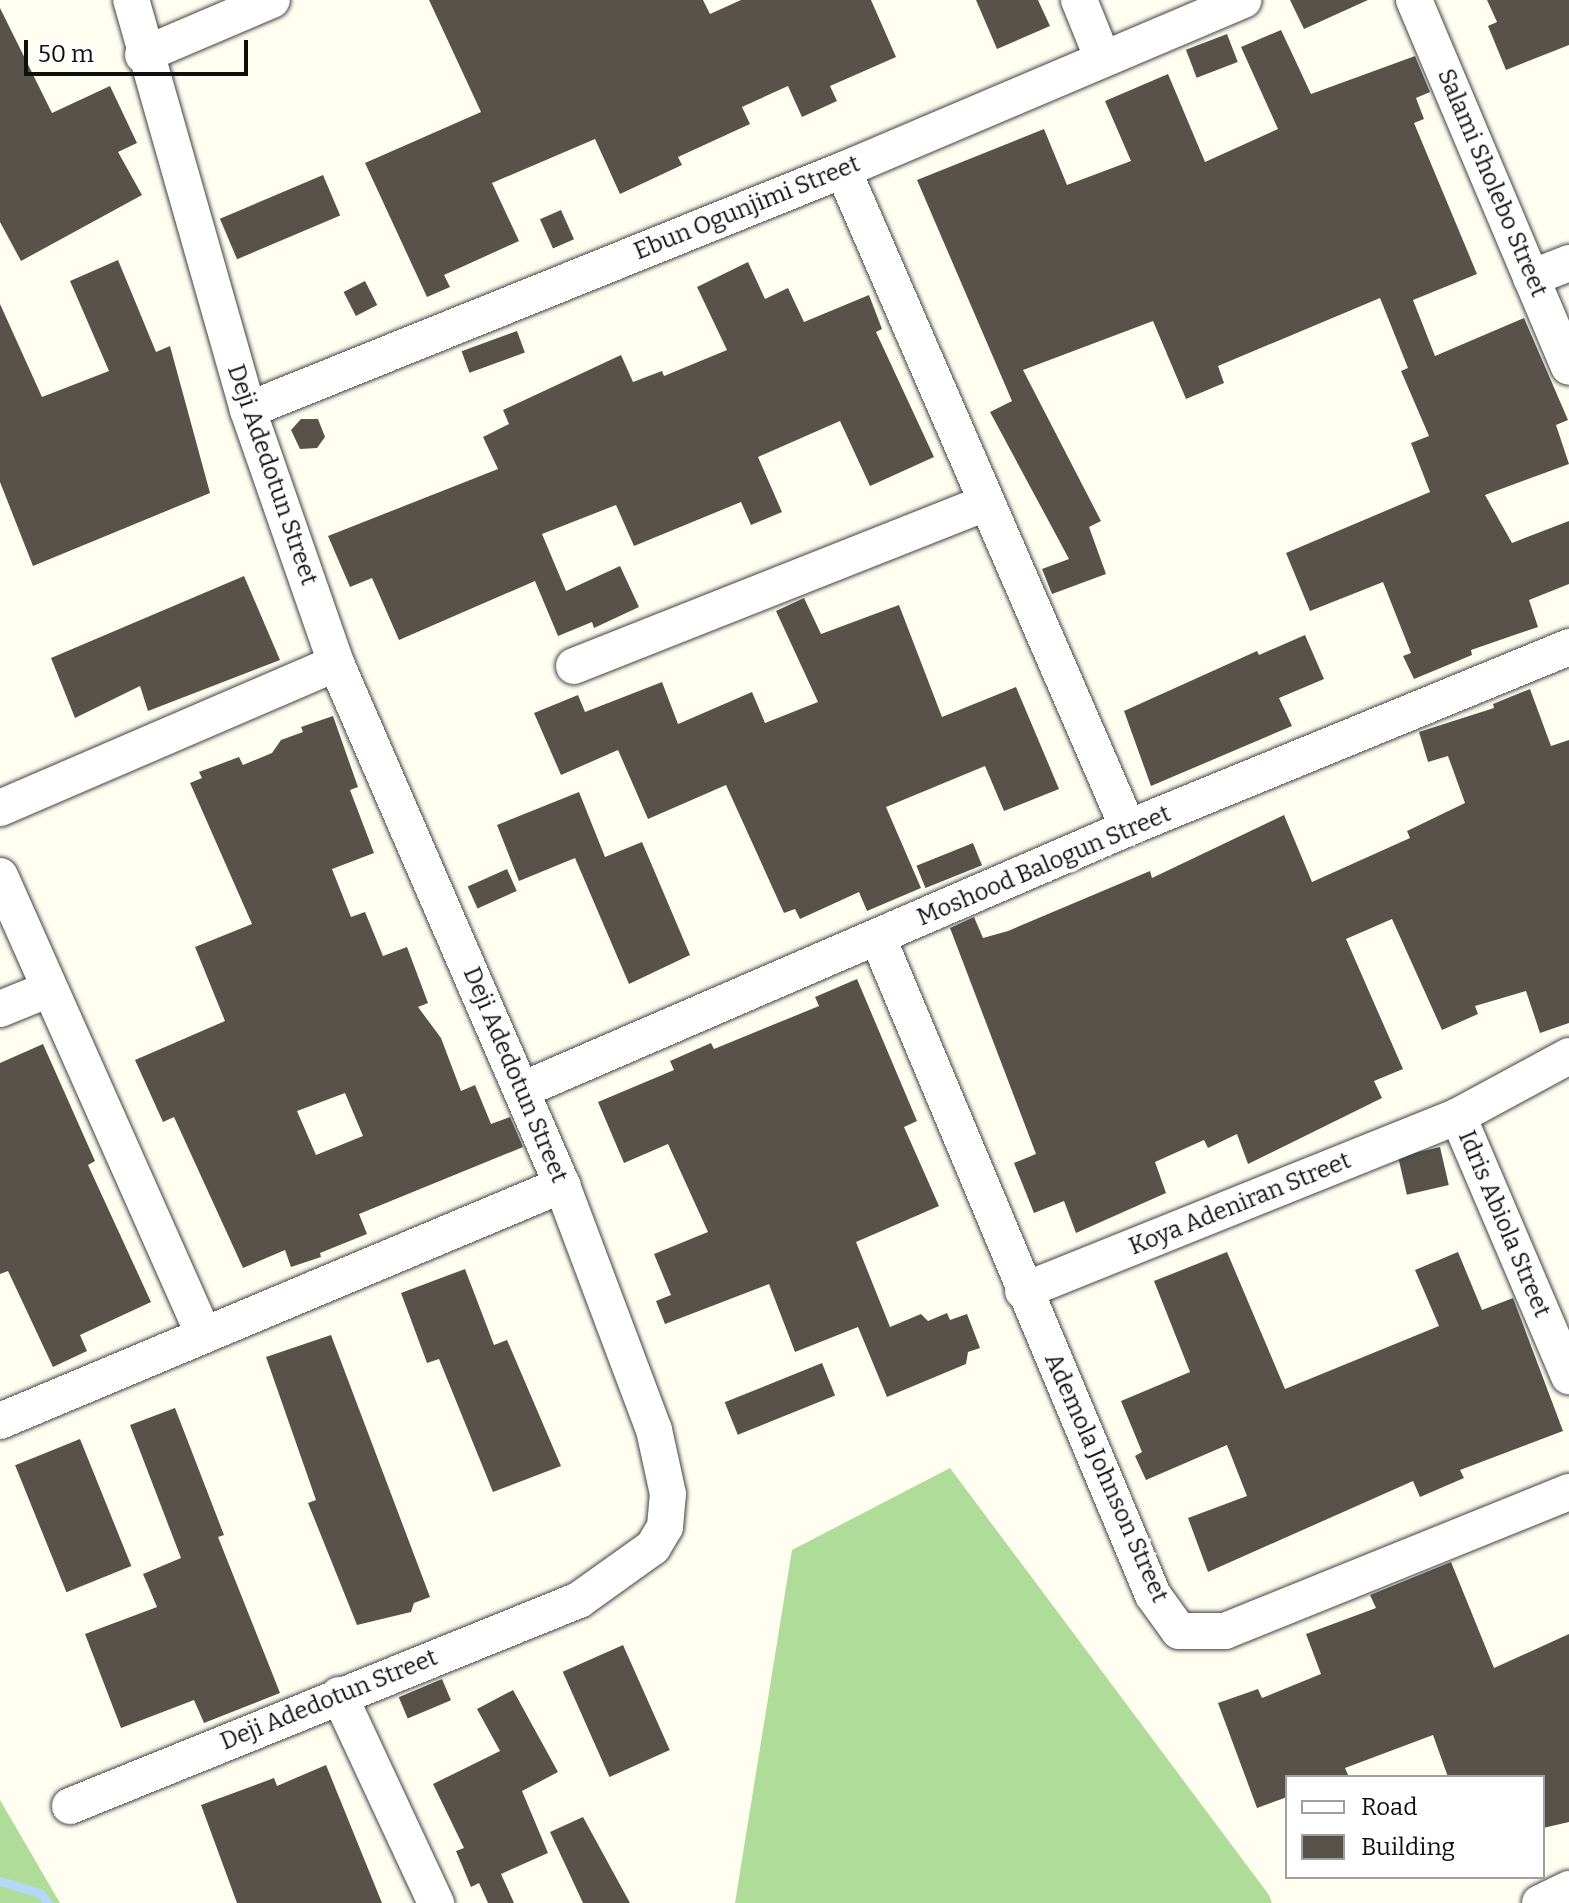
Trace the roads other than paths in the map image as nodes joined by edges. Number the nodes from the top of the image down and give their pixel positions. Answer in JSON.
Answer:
{"nodes":[{"id":1,"x":131,"y":0,"type":"edge"},
{"id":2,"x":272,"y":0,"type":"edge"},
{"id":3,"x":1079,"y":0,"type":"edge"},
{"id":4,"x":1243,"y":0,"type":"edge"},
{"id":5,"x":1414,"y":0,"type":"edge"},
{"id":6,"x":143,"y":55,"type":"junction"},
{"id":7,"x":1102,"y":57,"type":"junction"},
{"id":8,"x":843,"y":170,"type":"junction"},
{"id":9,"x":1569,"y":263,"type":"edge"},
{"id":10,"x":1531,"y":278,"type":"junction"},
{"id":11,"x":1569,"y":367,"type":"edge"},
{"id":12,"x":248,"y":410,"type":"junction"},
{"id":13,"x":986,"y":503,"type":"junction"},
{"id":14,"x":1569,"y":647,"type":"edge"},
{"id":15,"x":336,"y":663,"type":"junction"},
{"id":16,"x":574,"y":666,"type":"dead end"},
{"id":17,"x":0,"y":808,"type":"edge"},
{"id":18,"x":1128,"y":828,"type":"junction"},
{"id":19,"x":0,"y":876,"type":"edge"},
{"id":20,"x":878,"y":938,"type":"junction"},
{"id":21,"x":47,"y":990,"type":"junction"},
{"id":22,"x":0,"y":1009,"type":"edge"},
{"id":23,"x":1569,"y":1056,"type":"edge"},
{"id":24,"x":522,"y":1090,"type":"junction"},
{"id":25,"x":1458,"y":1116,"type":"junction"},
{"id":26,"x":562,"y":1185,"type":"junction"},
{"id":27,"x":1023,"y":1291,"type":"junction"},
{"id":28,"x":203,"y":1333,"type":"junction"},
{"id":29,"x":1569,"y":1369,"type":"edge"},
{"id":30,"x":1569,"y":1376,"type":"edge"},
{"id":31,"x":0,"y":1421,"type":"edge"},
{"id":32,"x":1569,"y":1492,"type":"edge"},
{"id":33,"x":339,"y":1695,"type":"junction"},
{"id":34,"x":70,"y":1806,"type":"dead end"},
{"id":35,"x":1569,"y":1889,"type":"edge"},
{"id":36,"x":436,"y":1903,"type":"edge"},
{"id":37,"x":1540,"y":1903,"type":"edge"}],
"edges":[{"from":1,"to":6,"type":"street","name":"Deji Adedotun Street"},
{"from":2,"to":6,"type":"street"},
{"from":3,"to":7,"type":"street"},
{"from":4,"to":7,"type":"street","name":"Ebun Ogunjimi Street"},
{"from":5,"to":10,"type":"street","name":"Salami Sholebo Street"},
{"from":6,"to":12,"type":"street","name":"Deji Adedotun Street"},
{"from":7,"to":8,"type":"street","name":"Ebun Ogunjimi Street"},
{"from":8,"to":12,"type":"street","name":"Ebun Ogunjimi Street"},
{"from":8,"to":13,"type":"street"},
{"from":9,"to":10,"type":"street"},
{"from":10,"to":11,"type":"street","name":"Salami Sholebo Street"},
{"from":12,"to":15,"type":"street","name":"Deji Adedotun Street"},
{"from":13,"to":16,"type":"street"},
{"from":13,"to":18,"type":"street"},
{"from":14,"to":18,"type":"street","name":"Moshood Balogun Street"},
{"from":15,"to":17,"type":"street"},
{"from":15,"to":24,"type":"street","name":"Deji Adedotun Street"},
{"from":18,"to":20,"type":"street","name":"Moshood Balogun Street"},
{"from":19,"to":21,"type":"street"},
{"from":20,"to":24,"type":"street","name":"Moshood Balogun Street"},
{"from":20,"to":27,"type":"street","name":"Ademola Johnson Street"},
{"from":21,"to":22,"type":"street"},
{"from":21,"to":28,"type":"street"},
{"from":23,"to":25,"type":"street","name":"Koya Adeniran Street"},
{"from":24,"to":26,"type":"street","name":"Deji Adedotun Street"},
{"from":25,"to":27,"type":"street","name":"Koya Adeniran Street"},
{"from":25,"to":29,"type":"street"},
{"from":25,"to":30,"type":"street","name":"Idris Abiola Street"},
{"from":26,"to":28,"type":"street"},
{"from":26,"to":33,"type":"street","name":"Deji Adedotun Street"},
{"from":27,"to":32,"type":"street","name":"Ademola Johnson Street"},
{"from":28,"to":31,"type":"street"},
{"from":33,"to":34,"type":"street","name":"Deji Adedotun Street"},
{"from":33,"to":36,"type":"street"},
{"from":35,"to":37,"type":"street"}]}
